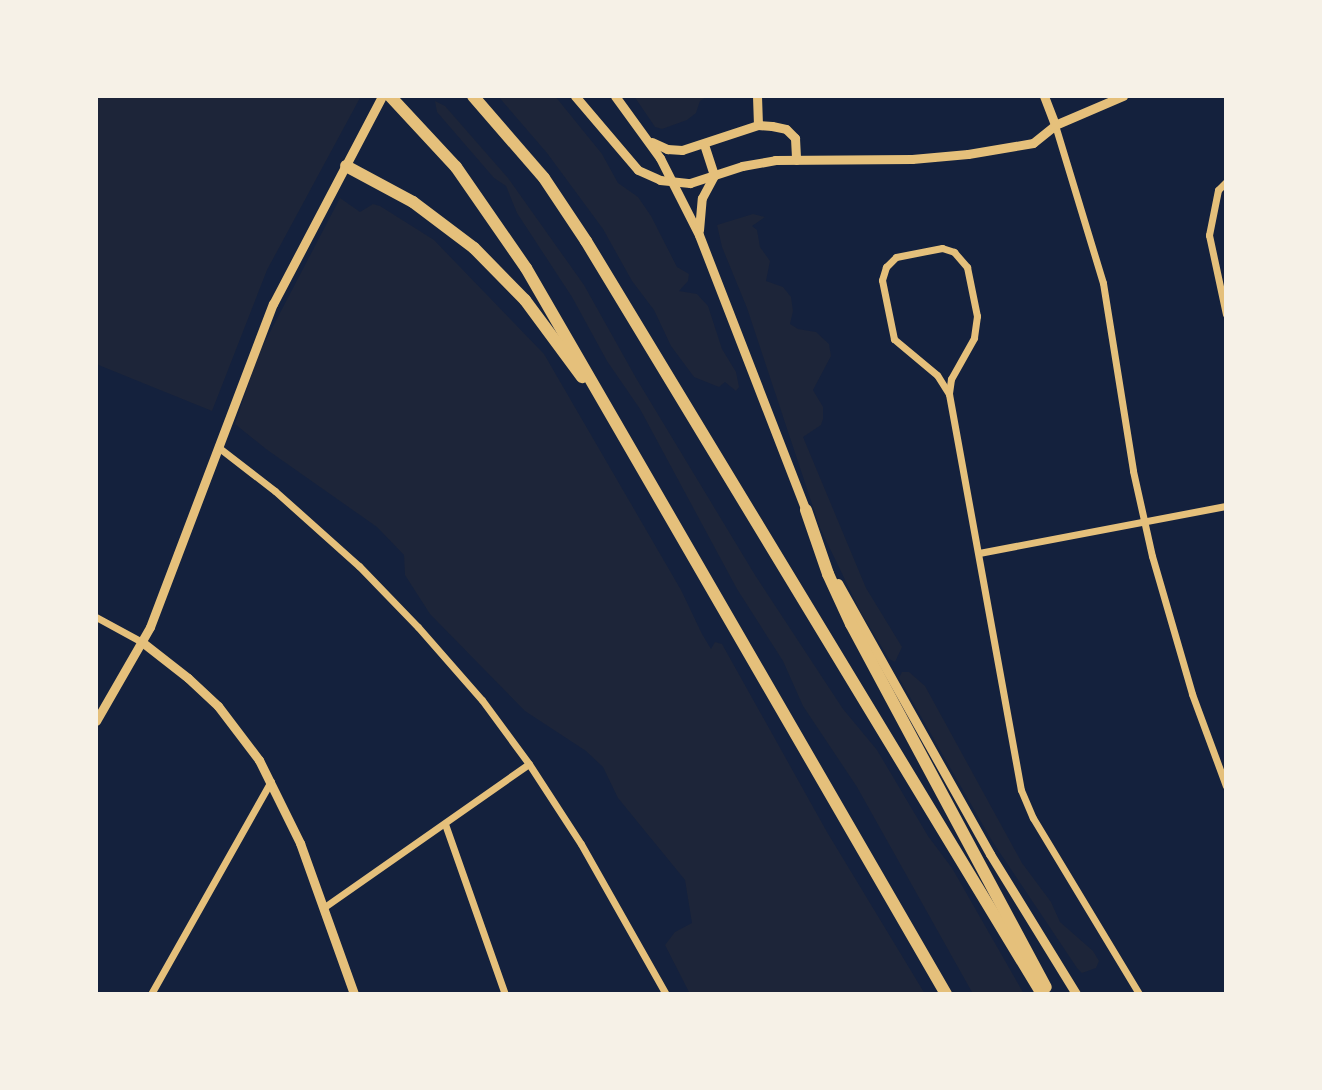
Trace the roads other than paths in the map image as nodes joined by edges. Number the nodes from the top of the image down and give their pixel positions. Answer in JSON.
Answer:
{"nodes":[{"id":1,"x":382,"y":96,"type":"edge"},
{"id":2,"x":390,"y":96,"type":"edge"},
{"id":3,"x":473,"y":96,"type":"edge"},
{"id":4,"x":575,"y":96,"type":"edge"},
{"id":5,"x":615,"y":96,"type":"edge"},
{"id":6,"x":757,"y":96,"type":"edge"},
{"id":7,"x":1044,"y":96,"type":"edge"},
{"id":8,"x":1123,"y":96,"type":"edge"},
{"id":9,"x":758,"y":125,"type":"junction"},
{"id":10,"x":1055,"y":125,"type":"junction"},
{"id":11,"x":647,"y":139,"type":"junction"},
{"id":12,"x":704,"y":145,"type":"junction"},
{"id":13,"x":796,"y":160,"type":"junction"},
{"id":14,"x":346,"y":166,"type":"junction"},
{"id":15,"x":714,"y":175,"type":"junction"},
{"id":16,"x":674,"y":182,"type":"junction"},
{"id":17,"x":1226,"y":182,"type":"edge"},
{"id":18,"x":699,"y":235,"type":"junction"},
{"id":19,"x":1226,"y":314,"type":"edge"},
{"id":20,"x":949,"y":394,"type":"junction"},
{"id":21,"x":218,"y":447,"type":"junction"},
{"id":22,"x":653,"y":484,"type":"junction"},
{"id":23,"x":1226,"y":506,"type":"edge"},
{"id":24,"x":806,"y":510,"type":"junction"},
{"id":25,"x":1144,"y":524,"type":"junction"},
{"id":26,"x":979,"y":554,"type":"junction"},
{"id":27,"x":96,"y":617,"type":"edge"},
{"id":28,"x":142,"y":642,"type":"junction"},
{"id":29,"x":96,"y":721,"type":"edge"},
{"id":30,"x":529,"y":764,"type":"junction"},
{"id":31,"x":271,"y":781,"type":"junction"},
{"id":32,"x":1226,"y":786,"type":"edge"},
{"id":33,"x":445,"y":824,"type":"junction"},
{"id":34,"x":323,"y":908,"type":"junction"},
{"id":35,"x":151,"y":994,"type":"edge"},
{"id":36,"x":354,"y":994,"type":"edge"},
{"id":37,"x":505,"y":994,"type":"edge"},
{"id":38,"x":666,"y":994,"type":"edge"},
{"id":39,"x":946,"y":994,"type":"edge"},
{"id":40,"x":1042,"y":994,"type":"edge"},
{"id":41,"x":1049,"y":994,"type":"edge"},
{"id":42,"x":1076,"y":994,"type":"edge"},
{"id":43,"x":1139,"y":994,"type":"edge"}],
"edges":[{"from":1,"to":14,"type":"street"},
{"from":2,"to":22,"type":"highway"},
{"from":3,"to":40,"type":"highway"},
{"from":4,"to":16,"type":"street"},
{"from":5,"to":11,"type":"street"},
{"from":6,"to":9,"type":"street"},
{"from":7,"to":10,"type":"street"},
{"from":8,"to":10,"type":"street"},
{"from":9,"to":12,"type":"street"},
{"from":9,"to":13,"type":"street"},
{"from":10,"to":13,"type":"street"},
{"from":10,"to":25,"type":"street"},
{"from":11,"to":12,"type":"street"},
{"from":11,"to":16,"type":"street"},
{"from":12,"to":15,"type":"street"},
{"from":13,"to":15,"type":"street"},
{"from":14,"to":21,"type":"street"},
{"from":14,"to":22,"type":"highway"},
{"from":15,"to":16,"type":"street"},
{"from":15,"to":18,"type":"street"},
{"from":16,"to":18,"type":"street"},
{"from":17,"to":19,"type":"street"},
{"from":18,"to":24,"type":"street"},
{"from":20,"to":20,"type":"street"},
{"from":20,"to":26,"type":"street"},
{"from":21,"to":28,"type":"street"},
{"from":21,"to":30,"type":"street"},
{"from":22,"to":39,"type":"highway"},
{"from":23,"to":25,"type":"street"},
{"from":24,"to":41,"type":"highway"},
{"from":24,"to":42,"type":"street"},
{"from":25,"to":26,"type":"street"},
{"from":25,"to":32,"type":"street"},
{"from":26,"to":43,"type":"street"},
{"from":27,"to":28,"type":"street"},
{"from":28,"to":29,"type":"street"},
{"from":28,"to":31,"type":"street"},
{"from":30,"to":33,"type":"street"},
{"from":30,"to":38,"type":"street"},
{"from":31,"to":34,"type":"street"},
{"from":31,"to":35,"type":"street"},
{"from":33,"to":34,"type":"street"},
{"from":33,"to":37,"type":"street"},
{"from":34,"to":36,"type":"street"}]}
